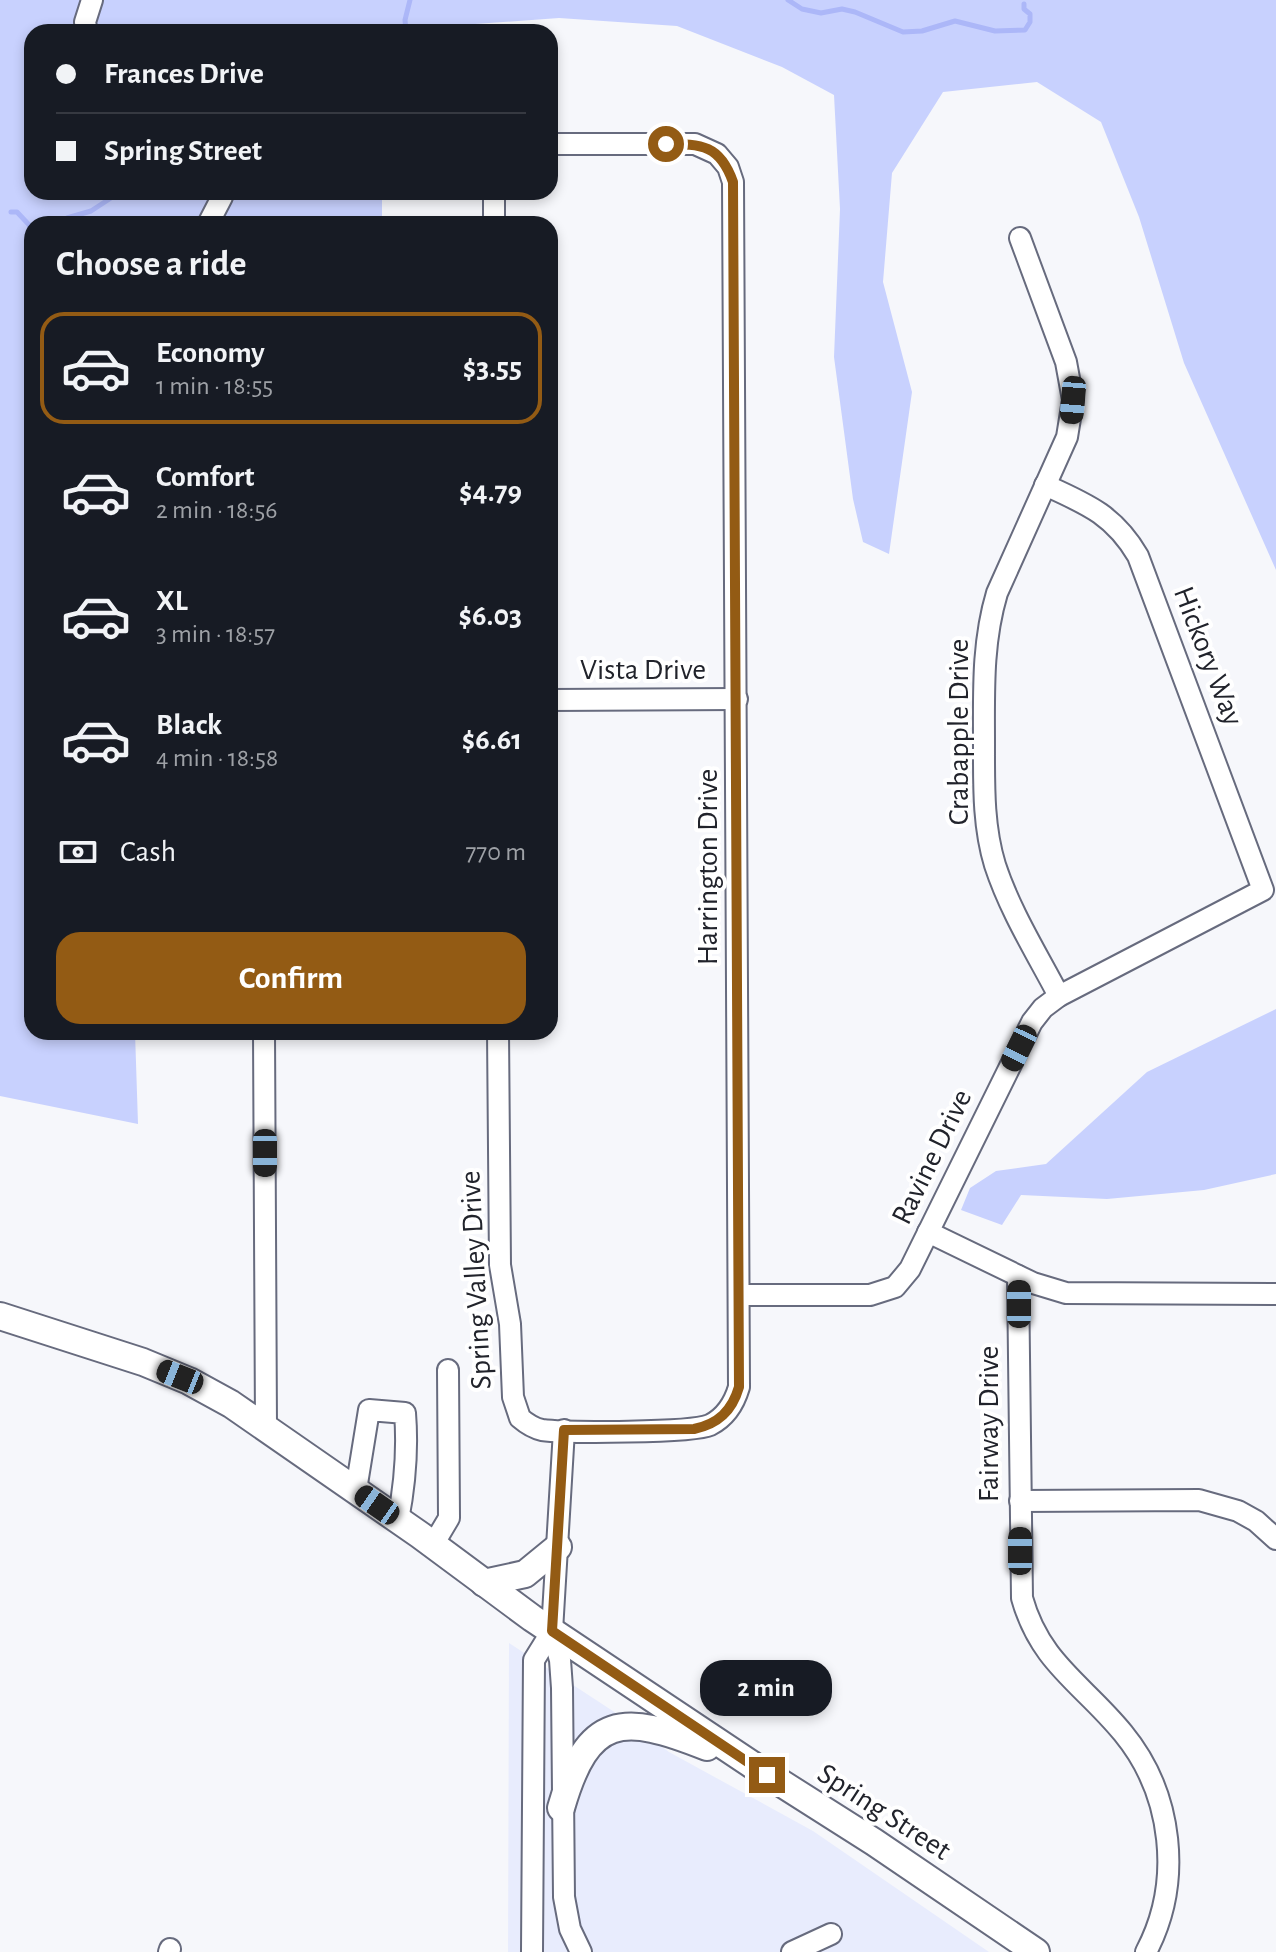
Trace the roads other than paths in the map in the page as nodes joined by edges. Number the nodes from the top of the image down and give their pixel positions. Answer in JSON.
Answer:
{"nodes":[{"id":1,"x":92,"y":0,"type":"edge"},
{"id":2,"x":85,"y":24,"type":"edge"},
{"id":3,"x":558,"y":144,"type":"edge"},
{"id":4,"x":1020,"y":238,"type":"dead end"},
{"id":5,"x":1045,"y":485,"type":"junction"},
{"id":6,"x":737,"y":699,"type":"junction"},
{"id":7,"x":558,"y":700,"type":"edge"},
{"id":8,"x":1263,"y":890,"type":"joint"},
{"id":9,"x":1059,"y":996,"type":"junction"},
{"id":10,"x":264,"y":1040,"type":"edge"},
{"id":11,"x":498,"y":1040,"type":"edge"},
{"id":12,"x":928,"y":1232,"type":"junction"},
{"id":13,"x":1018,"y":1276,"type":"junction"},
{"id":14,"x":1276,"y":1294,"type":"edge"},
{"id":15,"x":740,"y":1295,"type":"junction"},
{"id":16,"x":0,"y":1316,"type":"edge"},
{"id":17,"x":448,"y":1370,"type":"dead end"},
{"id":18,"x":266,"y":1426,"type":"junction"},
{"id":19,"x":564,"y":1430,"type":"junction"},
{"id":20,"x":356,"y":1490,"type":"junction"},
{"id":21,"x":1020,"y":1501,"type":"junction"},
{"id":22,"x":398,"y":1520,"type":"junction"},
{"id":23,"x":1276,"y":1539,"type":"edge"},
{"id":24,"x":433,"y":1545,"type":"junction"},
{"id":25,"x":558,"y":1547,"type":"junction"},
{"id":26,"x":484,"y":1583,"type":"junction"},
{"id":27,"x":552,"y":1631,"type":"junction"},
{"id":28,"x":751,"y":1764,"type":"junction"},
{"id":29,"x":561,"y":1808,"type":"junction"},
{"id":30,"x":831,"y":1934,"type":"dead end"},
{"id":31,"x":532,"y":1952,"type":"edge"},
{"id":32,"x":581,"y":1952,"type":"edge"},
{"id":33,"x":792,"y":1952,"type":"edge"},
{"id":34,"x":1036,"y":1952,"type":"edge"},
{"id":35,"x":1146,"y":1952,"type":"edge"}],
"edges":[{"from":1,"to":2,"type":"street"},
{"from":3,"to":6,"type":"street","name":"Harrington Drive"},
{"from":4,"to":5,"type":"street","name":"Crabapple Drive"},
{"from":5,"to":8,"type":"street","name":"Hickory Way"},
{"from":5,"to":9,"type":"street","name":"Crabapple Drive"},
{"from":6,"to":7,"type":"street","name":"Vista Drive"},
{"from":6,"to":15,"type":"street","name":"Harrington Drive"},
{"from":8,"to":9,"type":"street","name":"Ravine Drive"},
{"from":9,"to":12,"type":"street","name":"Ravine Drive"},
{"from":10,"to":18,"type":"street"},
{"from":11,"to":19,"type":"street","name":"Spring Valley Drive"},
{"from":12,"to":13,"type":"street"},
{"from":12,"to":15,"type":"street","name":"Ravine Drive"},
{"from":13,"to":14,"type":"street"},
{"from":13,"to":21,"type":"street","name":"Fairway Drive"},
{"from":15,"to":19,"type":"street","name":"Harrington Drive"},
{"from":16,"to":18,"type":"main road","name":"Spring Street"},
{"from":17,"to":24,"type":"street"},
{"from":18,"to":20,"type":"main road","name":"Spring Street"},
{"from":19,"to":25,"type":"street"},
{"from":20,"to":22,"type":"main road","name":"Spring Street"},
{"from":20,"to":22,"type":"street"},
{"from":21,"to":23,"type":"street"},
{"from":21,"to":35,"type":"street","name":"Fairway Drive"},
{"from":22,"to":24,"type":"main road","name":"Spring Street"},
{"from":24,"to":26,"type":"main road","name":"Spring Street"},
{"from":25,"to":26,"type":"main road"},
{"from":25,"to":27,"type":"street"},
{"from":26,"to":27,"type":"main road","name":"Spring Street"},
{"from":27,"to":28,"type":"main road","name":"Spring Street"},
{"from":27,"to":29,"type":"street"},
{"from":27,"to":31,"type":"street"},
{"from":28,"to":29,"type":"main road"},
{"from":28,"to":34,"type":"main road","name":"Spring Street"},
{"from":29,"to":32,"type":"street"},
{"from":30,"to":33,"type":"street"}]}
